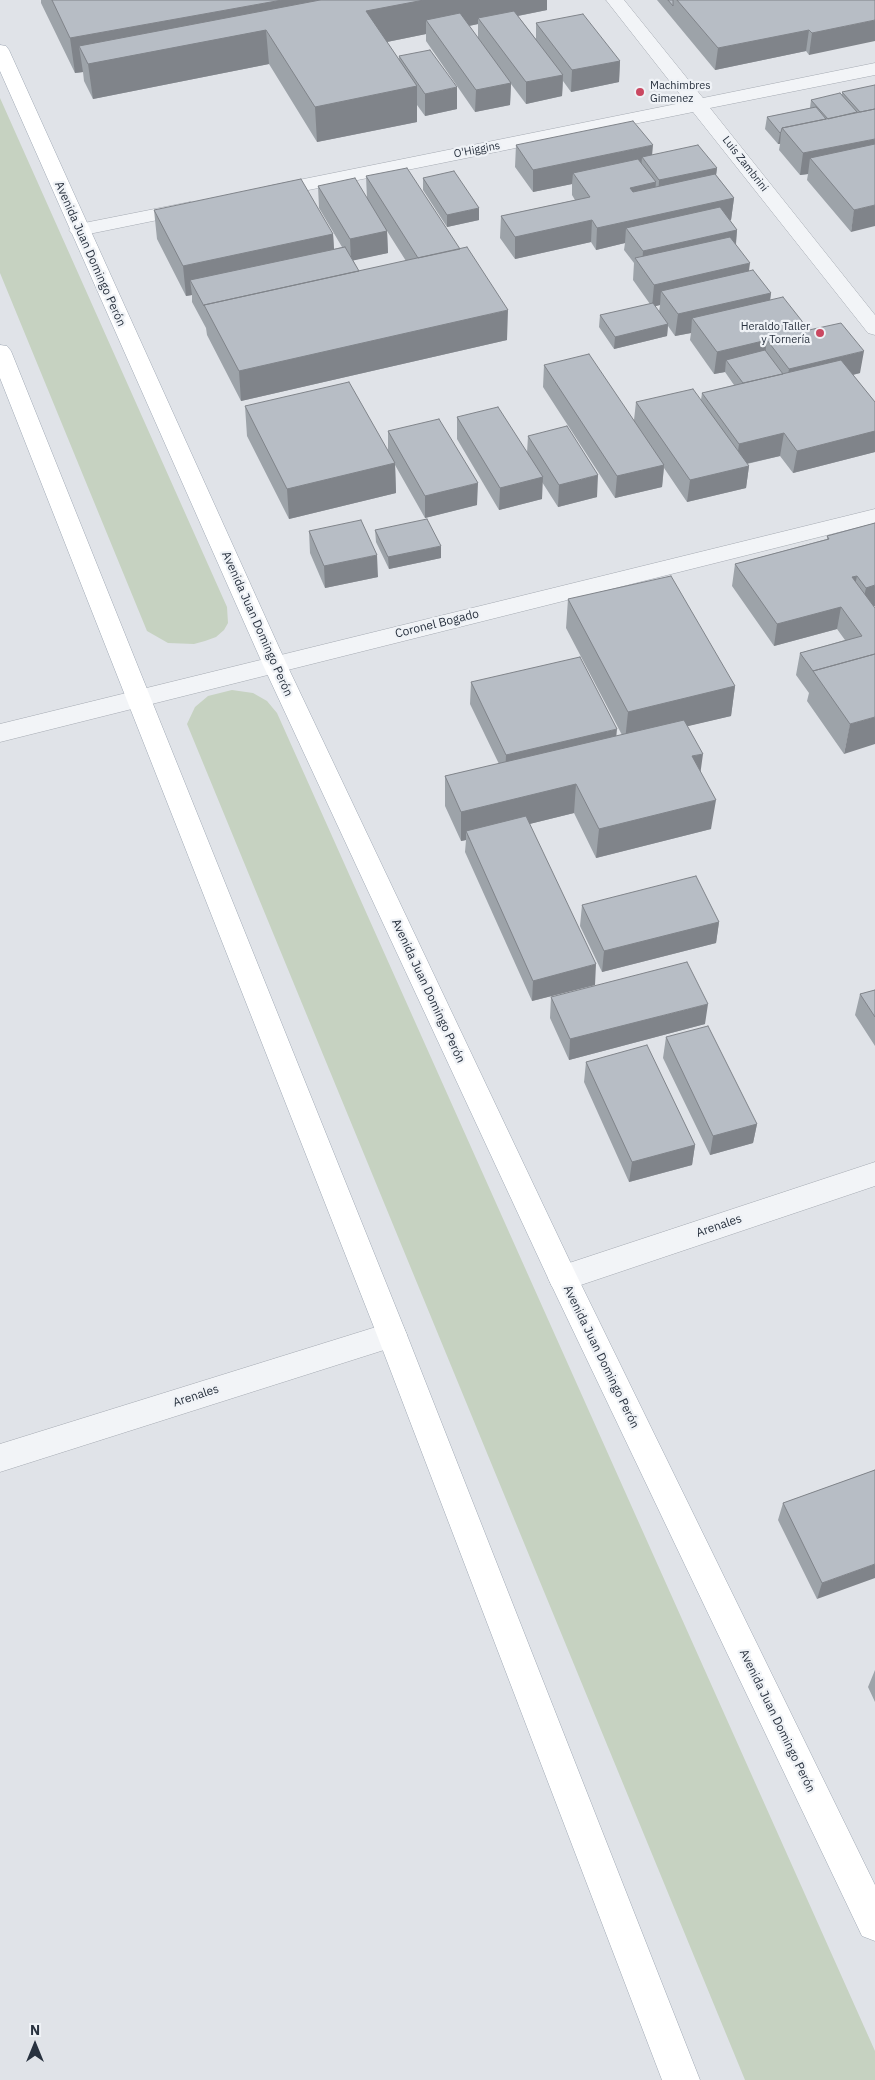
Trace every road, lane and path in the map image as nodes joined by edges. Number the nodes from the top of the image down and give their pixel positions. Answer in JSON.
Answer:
{"nodes":[{"id":1,"x":616,"y":0,"type":"edge"},
{"id":2,"x":0,"y":50,"type":"edge"},
{"id":3,"x":875,"y":69,"type":"edge"},
{"id":4,"x":698,"y":105,"type":"junction"},
{"id":5,"x":253,"y":195,"type":"edge"},
{"id":6,"x":205,"y":205,"type":"edge"},
{"id":7,"x":79,"y":230,"type":"junction"},
{"id":8,"x":875,"y":329,"type":"edge"},
{"id":9,"x":0,"y":351,"type":"edge"},
{"id":10,"x":875,"y":516,"type":"edge"},
{"id":11,"x":275,"y":665,"type":"junction"},
{"id":12,"x":139,"y":699,"type":"junction"},
{"id":13,"x":0,"y":733,"type":"edge"},
{"id":14,"x":875,"y":1174,"type":"edge"},
{"id":15,"x":563,"y":1278,"type":"junction"},
{"id":16,"x":392,"y":1335,"type":"junction"},
{"id":17,"x":0,"y":1458,"type":"edge"},
{"id":18,"x":875,"y":1923,"type":"edge"},
{"id":19,"x":681,"y":2080,"type":"edge"}],
"edges":[{"from":1,"to":4,"type":"street","name":"Luis Zambrini"},
{"from":2,"to":7,"type":"main road","name":"Avenida Juan Domingo Perón"},
{"from":3,"to":4,"type":"street","name":"O'Higgins"},
{"from":4,"to":5,"type":"street","name":"O'Higgins"},
{"from":4,"to":8,"type":"street","name":"Luis Zambrini"},
{"from":6,"to":7,"type":"street"},
{"from":7,"to":11,"type":"main road","name":"Avenida Juan Domingo Perón"},
{"from":9,"to":12,"type":"main road"},
{"from":10,"to":11,"type":"street","name":"Coronel Bogado"},
{"from":11,"to":12,"type":"street","name":"Coronel Bogado"},
{"from":11,"to":15,"type":"main road","name":"Avenida Juan Domingo Perón"},
{"from":12,"to":13,"type":"street","name":"Coronel Bogado"},
{"from":12,"to":16,"type":"main road"},
{"from":14,"to":15,"type":"street","name":"Arenales"},
{"from":15,"to":18,"type":"main road","name":"Avenida Juan Domingo Perón"},
{"from":16,"to":17,"type":"street","name":"Arenales"},
{"from":16,"to":19,"type":"main road"}]}
